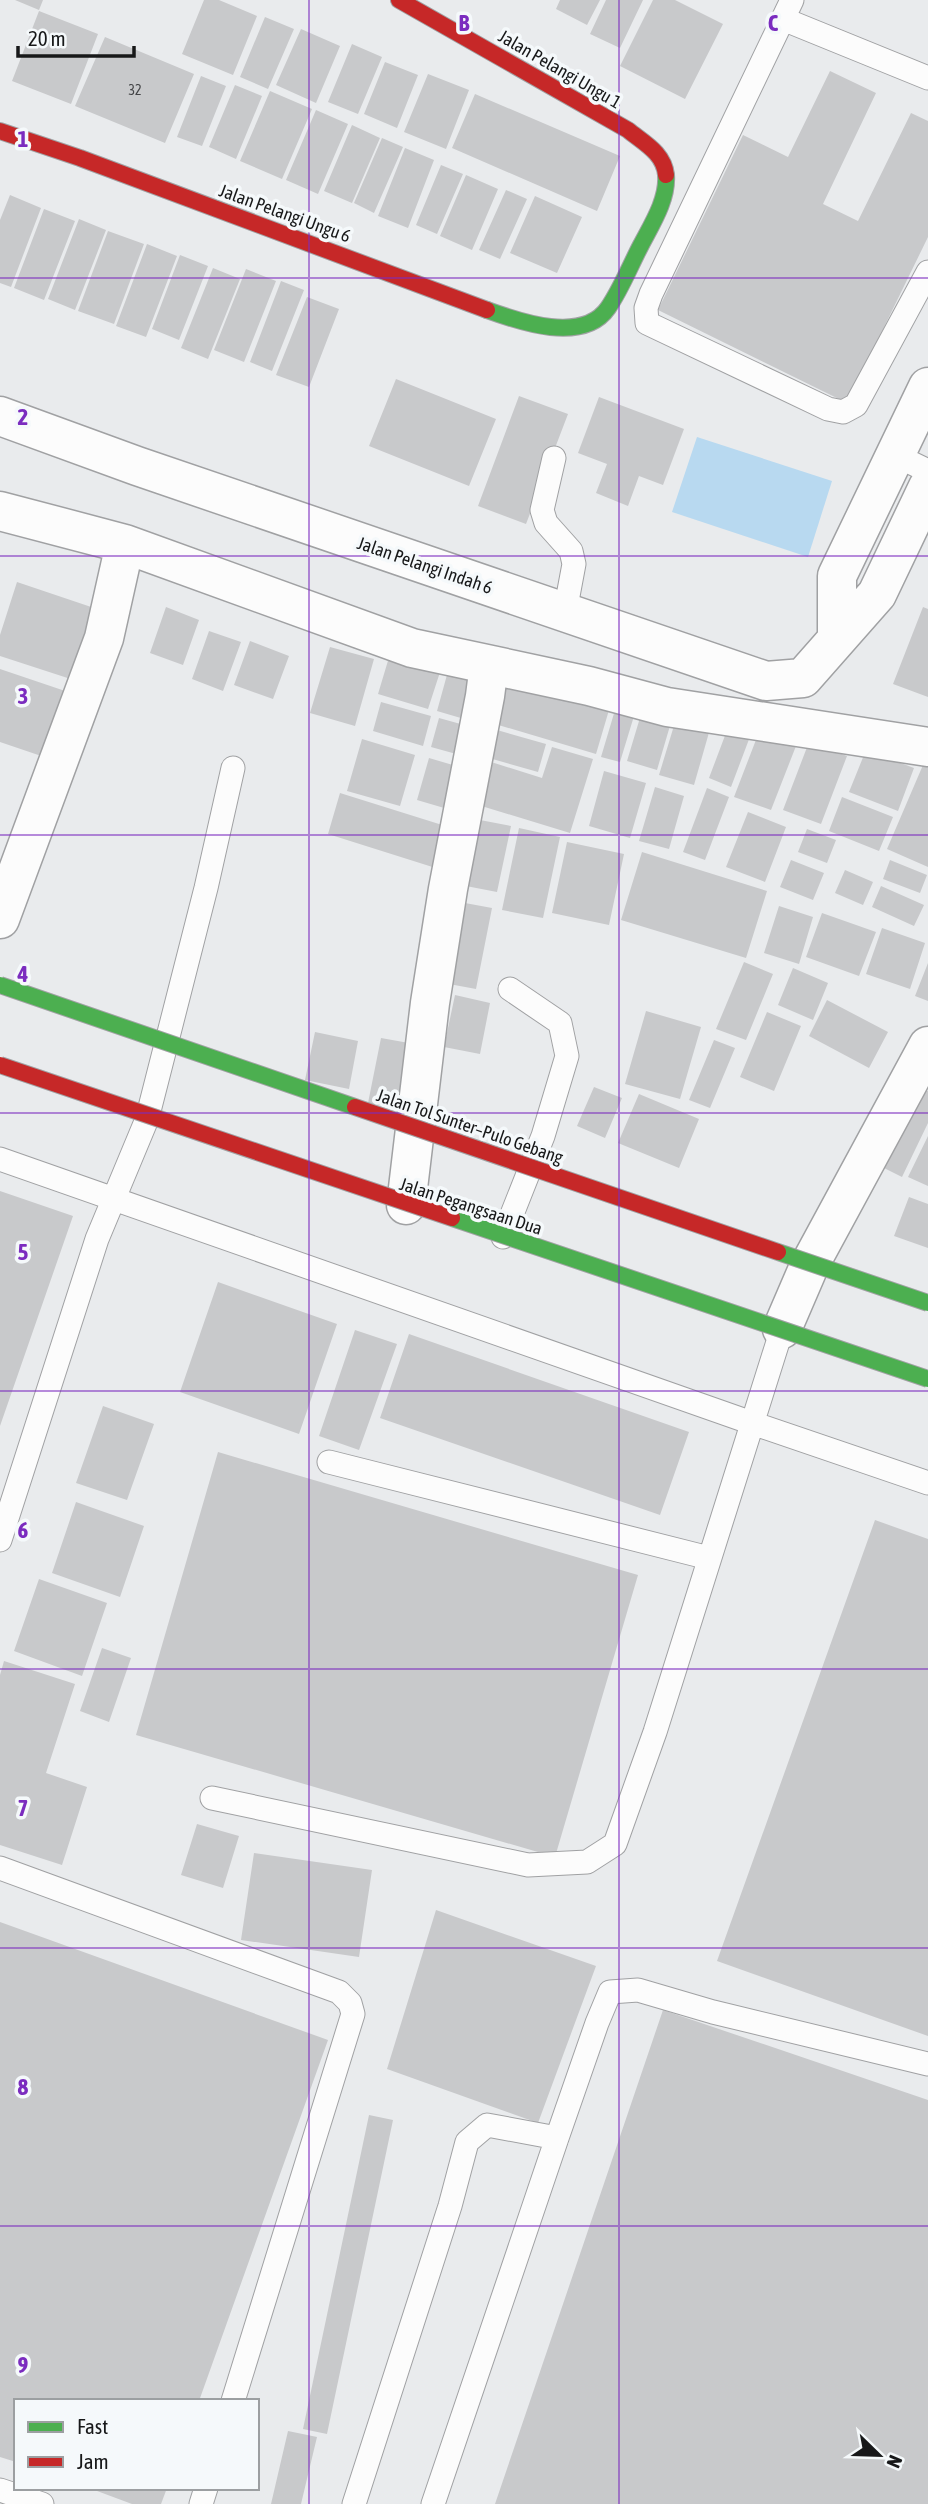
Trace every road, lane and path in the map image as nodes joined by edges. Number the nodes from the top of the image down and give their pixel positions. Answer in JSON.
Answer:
{"nodes":[{"id":1,"x":399,"y":0,"type":"edge"},
{"id":2,"x":788,"y":10,"type":"edge"},
{"id":3,"x":928,"y":78,"type":"edge"},
{"id":4,"x":0,"y":131,"type":"edge"},
{"id":5,"x":928,"y":272,"type":"edge"},
{"id":6,"x":557,"y":329,"type":"joint"},
{"id":7,"x":928,"y":387,"type":"edge"},
{"id":8,"x":0,"y":416,"type":"edge"},
{"id":9,"x":554,"y":458,"type":"dead end"},
{"id":10,"x":911,"y":463,"type":"edge"},
{"id":11,"x":928,"y":487,"type":"edge"},
{"id":12,"x":0,"y":511,"type":"edge"},
{"id":13,"x":125,"y":544,"type":"junction"},
{"id":14,"x":565,"y":612,"type":"junction"},
{"id":15,"x":838,"y":636,"type":"junction"},
{"id":16,"x":489,"y":665,"type":"junction"},
{"id":17,"x":928,"y":747,"type":"edge"},
{"id":18,"x":233,"y":768,"type":"dead end"},
{"id":19,"x":0,"y":919,"type":"edge"},
{"id":20,"x":0,"y":985,"type":"edge"},
{"id":21,"x":510,"y":989,"type":"dead end"},
{"id":22,"x":928,"y":1046,"type":"edge"},
{"id":23,"x":0,"y":1065,"type":"edge"},
{"id":24,"x":0,"y":1071,"type":"edge"},
{"id":25,"x":147,"y":1119,"type":"junction"},
{"id":26,"x":0,"y":1159,"type":"edge"},
{"id":27,"x":114,"y":1198,"type":"junction"},
{"id":28,"x":406,"y":1205,"type":"junction"},
{"id":29,"x":503,"y":1237,"type":"junction"},
{"id":30,"x":928,"y":1303,"type":"edge"},
{"id":31,"x":782,"y":1329,"type":"junction"},
{"id":32,"x":928,"y":1381,"type":"edge"},
{"id":33,"x":752,"y":1423,"type":"junction"},
{"id":34,"x":329,"y":1462,"type":"dead end"},
{"id":35,"x":928,"y":1483,"type":"edge"},
{"id":36,"x":0,"y":1540,"type":"edge"},
{"id":37,"x":709,"y":1558,"type":"junction"},
{"id":38,"x":212,"y":1798,"type":"dead end"},
{"id":39,"x":0,"y":1868,"type":"edge"},
{"id":40,"x":928,"y":2064,"type":"edge"},
{"id":41,"x":557,"y":2138,"type":"junction"},
{"id":42,"x":234,"y":2399,"type":"edge"},
{"id":43,"x":0,"y":2490,"type":"edge"},
{"id":44,"x":43,"y":2504,"type":"edge"},
{"id":45,"x":354,"y":2504,"type":"edge"},
{"id":46,"x":433,"y":2504,"type":"edge"}],
"edges":[{"from":1,"to":6,"type":"main road","name":"Jalan Pelangi Ungu 1"},
{"from":2,"to":3,"type":"lane"},
{"from":2,"to":5,"type":"lane"},
{"from":4,"to":6,"type":"main road","name":"Jalan Pelangi Ungu 6"},
{"from":7,"to":10,"type":"street"},
{"from":8,"to":14,"type":"street","name":"Jalan Pelangi Indah 6"},
{"from":9,"to":14,"type":"lane"},
{"from":10,"to":15,"type":"street"},
{"from":11,"to":15,"type":"street","name":"Jalan Pelangi Indah 6"},
{"from":12,"to":13,"type":"street"},
{"from":13,"to":16,"type":"street"},
{"from":13,"to":19,"type":"street"},
{"from":14,"to":15,"type":"street","name":"Jalan Pelangi Indah 6"},
{"from":16,"to":17,"type":"street"},
{"from":16,"to":28,"type":"street"},
{"from":18,"to":25,"type":"lane"},
{"from":20,"to":30,"type":"main road","name":"Jalan Tol Sunter–Pulo Gebang","bridge":true},
{"from":21,"to":29,"type":"lane"},
{"from":22,"to":31,"type":"street"},
{"from":23,"to":32,"type":"main road","bridge":true},
{"from":24,"to":25,"type":"main road","name":"Jalan Pegangsaan Dua"},
{"from":25,"to":27,"type":"lane"},
{"from":25,"to":28,"type":"main road","name":"Jalan Pegangsaan Dua"},
{"from":26,"to":27,"type":"lane"},
{"from":27,"to":33,"type":"lane"},
{"from":27,"to":36,"type":"lane"},
{"from":28,"to":29,"type":"main road","name":"Jalan Pegangsaan Dua"},
{"from":29,"to":31,"type":"main road","name":"Jalan Pegangsaan Dua"},
{"from":31,"to":32,"type":"main road","name":"Jalan Pegangsaan Dua"},
{"from":31,"to":33,"type":"lane"},
{"from":33,"to":35,"type":"lane"},
{"from":33,"to":37,"type":"lane"},
{"from":34,"to":37,"type":"lane"},
{"from":37,"to":38,"type":"lane"},
{"from":39,"to":42,"type":"lane"},
{"from":40,"to":41,"type":"lane"},
{"from":41,"to":45,"type":"lane"},
{"from":41,"to":46,"type":"lane"},
{"from":43,"to":44,"type":"lane"}]}
